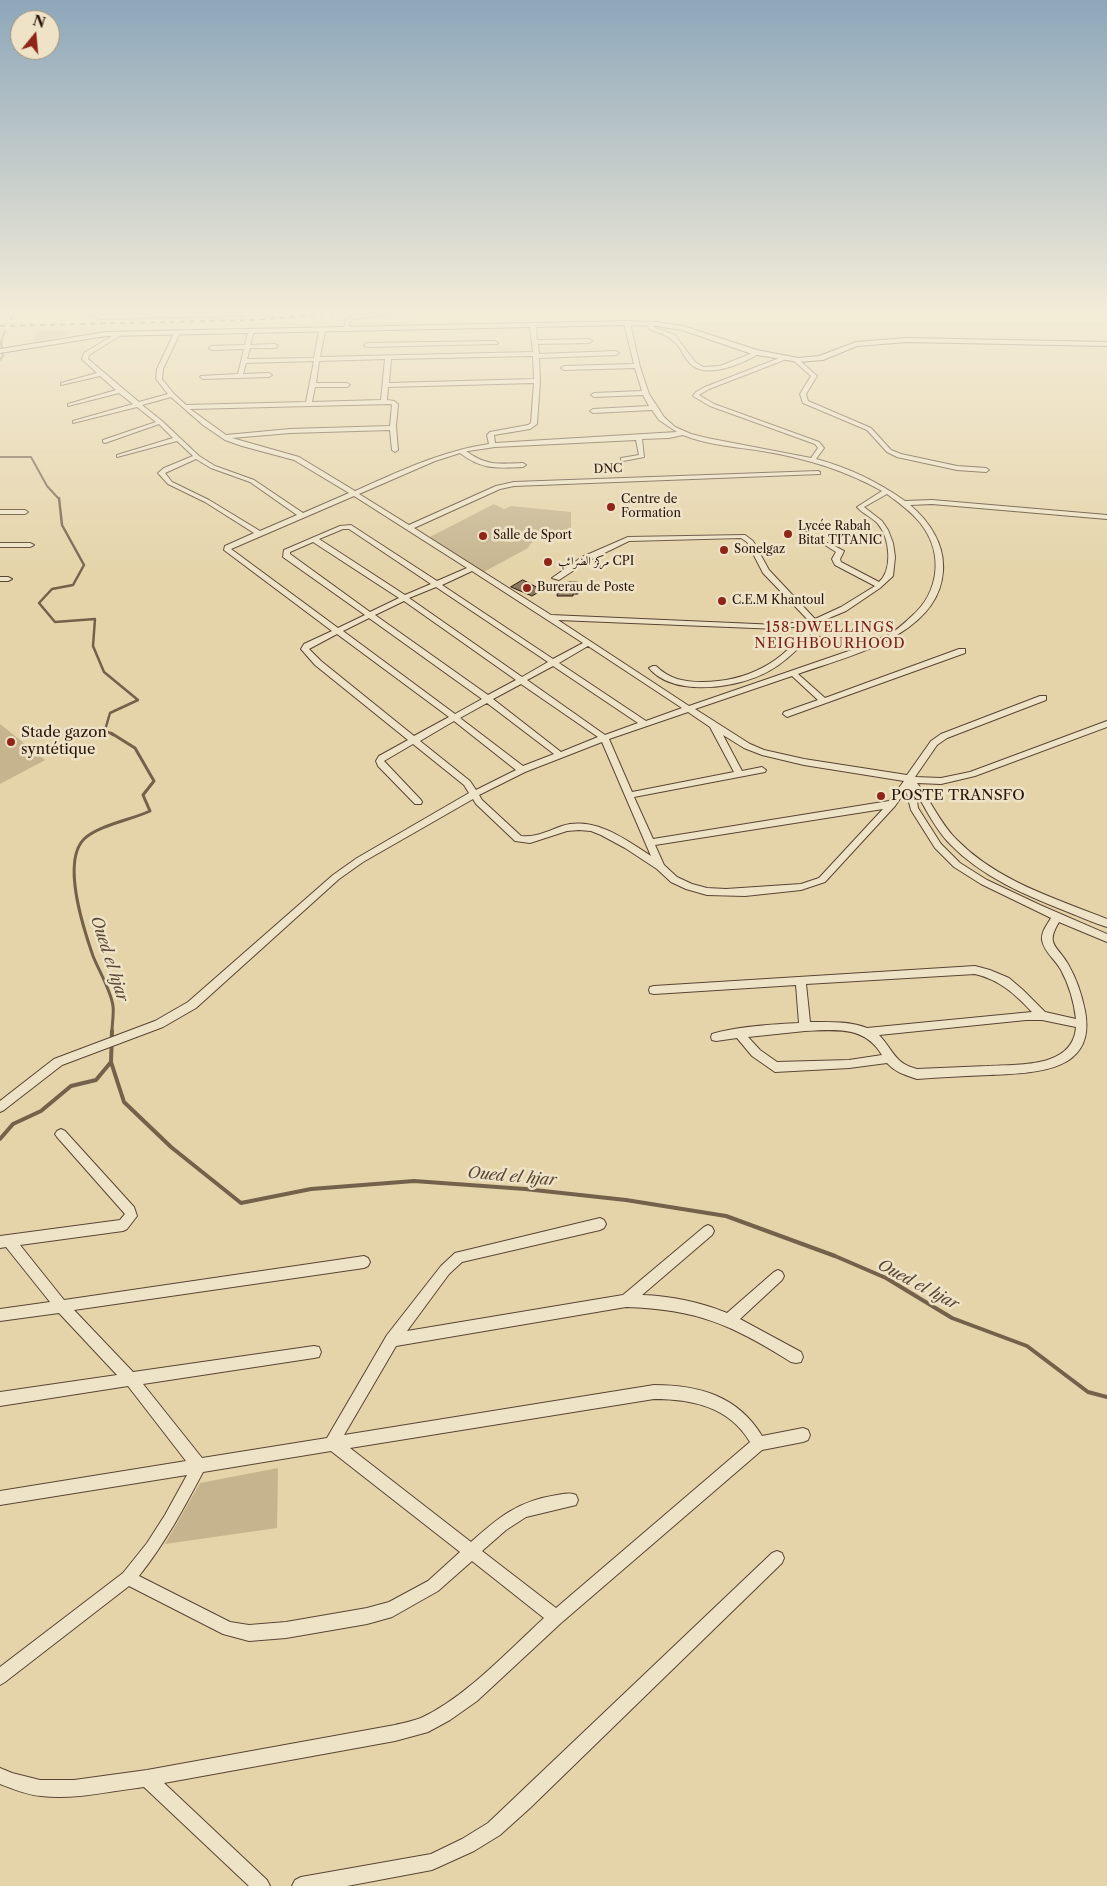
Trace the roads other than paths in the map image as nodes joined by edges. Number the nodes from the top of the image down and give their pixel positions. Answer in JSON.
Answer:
{"nodes":[{"id":1,"x":84,"y":401,"type":"edge"},
{"id":2,"x":134,"y":401,"type":"edge"},
{"id":3,"x":152,"y":401,"type":"edge"},
{"id":4,"x":179,"y":401,"type":"edge"},
{"id":5,"x":309,"y":401,"type":"edge"},
{"id":6,"x":384,"y":401,"type":"joint"},
{"id":7,"x":536,"y":401,"type":"edge"},
{"id":8,"x":649,"y":401,"type":"edge"},
{"id":9,"x":705,"y":401,"type":"edge"},
{"id":10,"x":805,"y":401,"type":"edge"},
{"id":11,"x":309,"y":404,"type":"junction"},
{"id":12,"x":70,"y":405,"type":"dead end"},
{"id":13,"x":139,"y":405,"type":"junction"},
{"id":14,"x":186,"y":407,"type":"junction"},
{"id":15,"x":653,"y":408,"type":"junction"},
{"id":16,"x":593,"y":411,"type":"dead end"},
{"id":17,"x":75,"y":422,"type":"dead end"},
{"id":18,"x":160,"y":422,"type":"junction"},
{"id":19,"x":393,"y":428,"type":"junction"},
{"id":20,"x":683,"y":433,"type":"junction"},
{"id":21,"x":225,"y":437,"type":"junction"},
{"id":22,"x":639,"y":438,"type":"junction"},
{"id":23,"x":177,"y":439,"type":"junction"},
{"id":24,"x":105,"y":441,"type":"dead end"},
{"id":25,"x":492,"y":445,"type":"junction"},
{"id":26,"x":395,"y":450,"type":"dead end"},
{"id":27,"x":461,"y":451,"type":"junction"},
{"id":28,"x":119,"y":456,"type":"dead end"},
{"id":29,"x":197,"y":457,"type":"junction"},
{"id":30,"x":623,"y":459,"type":"dead end"},
{"id":31,"x":813,"y":459,"type":"junction"},
{"id":32,"x":523,"y":465,"type":"dead end"},
{"id":33,"x":986,"y":470,"type":"dead end"},
{"id":34,"x":818,"y":473,"type":"dead end"},
{"id":35,"x":888,"y":491,"type":"junction"},
{"id":36,"x":355,"y":494,"type":"junction"},
{"id":37,"x":904,"y":504,"type":"junction"},
{"id":38,"x":0,"y":512,"type":"edge"},
{"id":39,"x":25,"y":512,"type":"dead end"},
{"id":40,"x":303,"y":516,"type":"junction"},
{"id":41,"x":1107,"y":517,"type":"edge"},
{"id":42,"x":408,"y":528,"type":"junction"},
{"id":43,"x":259,"y":533,"type":"junction"},
{"id":44,"x":314,"y":539,"type":"junction"},
{"id":45,"x":827,"y":544,"type":"dead end"},
{"id":46,"x":0,"y":545,"type":"edge"},
{"id":47,"x":30,"y":545,"type":"dead end"},
{"id":48,"x":472,"y":569,"type":"junction"},
{"id":49,"x":556,"y":578,"type":"dead end"},
{"id":50,"x":437,"y":583,"type":"junction"},
{"id":51,"x":879,"y":585,"type":"junction"},
{"id":52,"x":404,"y":598,"type":"junction"},
{"id":53,"x":370,"y":614,"type":"junction"},
{"id":54,"x":549,"y":617,"type":"junction"},
{"id":55,"x":814,"y":622,"type":"junction"},
{"id":56,"x":336,"y":631,"type":"junction"},
{"id":57,"x":803,"y":639,"type":"junction"},
{"id":58,"x":882,"y":641,"type":"junction"},
{"id":59,"x":588,"y":643,"type":"junction"},
{"id":60,"x":962,"y":651,"type":"dead end"},
{"id":61,"x":552,"y":663,"type":"junction"},
{"id":62,"x":653,"y":668,"type":"dead end"},
{"id":63,"x":794,"y":674,"type":"junction"},
{"id":64,"x":521,"y":680,"type":"junction"},
{"id":65,"x":1043,"y":698,"type":"dead end"},
{"id":66,"x":488,"y":699,"type":"junction"},
{"id":67,"x":824,"y":701,"type":"junction"},
{"id":68,"x":690,"y":709,"type":"junction"},
{"id":69,"x":787,"y":714,"type":"dead end"},
{"id":70,"x":454,"y":717,"type":"junction"},
{"id":71,"x":645,"y":724,"type":"junction"},
{"id":72,"x":1107,"y":724,"type":"edge"},
{"id":73,"x":713,"y":726,"type":"junction"},
{"id":74,"x":604,"y":738,"type":"junction"},
{"id":75,"x":414,"y":739,"type":"junction"},
{"id":76,"x":560,"y":755,"type":"junction"},
{"id":77,"x":522,"y":770,"type":"junction"},
{"id":78,"x":762,"y":770,"type":"dead end"},
{"id":79,"x":739,"y":774,"type":"junction"},
{"id":80,"x":908,"y":778,"type":"junction"},
{"id":81,"x":474,"y":794,"type":"junction"},
{"id":82,"x":629,"y":795,"type":"junction"},
{"id":83,"x":418,"y":802,"type":"dead end"},
{"id":84,"x":892,"y":804,"type":"junction"},
{"id":85,"x":650,"y":844,"type":"junction"},
{"id":86,"x":660,"y":867,"type":"junction"},
{"id":87,"x":1057,"y":917,"type":"junction"},
{"id":88,"x":1107,"y":923,"type":"edge"},
{"id":89,"x":1107,"y":938,"type":"edge"},
{"id":90,"x":801,"y":981,"type":"junction"},
{"id":91,"x":654,"y":990,"type":"dead end"},
{"id":92,"x":1042,"y":1016,"type":"junction"},
{"id":93,"x":1081,"y":1024,"type":"junction"},
{"id":94,"x":805,"y":1028,"type":"junction"},
{"id":95,"x":867,"y":1032,"type":"junction"},
{"id":96,"x":739,"y":1034,"type":"junction"},
{"id":97,"x":716,"y":1037,"type":"dead end"},
{"id":98,"x":888,"y":1058,"type":"junction"},
{"id":99,"x":0,"y":1107,"type":"edge"},
{"id":100,"x":61,"y":1134,"type":"dead end"},
{"id":101,"x":600,"y":1224,"type":"dead end"},
{"id":102,"x":708,"y":1231,"type":"dead end"},
{"id":103,"x":5,"y":1242,"type":"edge"},
{"id":104,"x":364,"y":1262,"type":"dead end"},
{"id":105,"x":778,"y":1276,"type":"dead end"},
{"id":106,"x":626,"y":1302,"type":"junction"},
{"id":107,"x":61,"y":1306,"type":"junction"},
{"id":108,"x":0,"y":1315,"type":"edge"},
{"id":109,"x":730,"y":1319,"type":"junction"},
{"id":110,"x":392,"y":1340,"type":"junction"},
{"id":111,"x":314,"y":1352,"type":"dead end"},
{"id":112,"x":796,"y":1357,"type":"dead end"},
{"id":113,"x":131,"y":1380,"type":"junction"},
{"id":114,"x":0,"y":1398,"type":"edge"},
{"id":115,"x":803,"y":1435,"type":"dead end"},
{"id":116,"x":332,"y":1443,"type":"junction"},
{"id":117,"x":758,"y":1444,"type":"junction"},
{"id":118,"x":199,"y":1466,"type":"junction"},
{"id":119,"x":0,"y":1498,"type":"edge"},
{"id":120,"x":571,"y":1500,"type":"dead end"},
{"id":121,"x":472,"y":1552,"type":"junction"},
{"id":122,"x":777,"y":1558,"type":"dead end"},
{"id":123,"x":128,"y":1578,"type":"junction"},
{"id":124,"x":556,"y":1618,"type":"junction"},
{"id":125,"x":0,"y":1677,"type":"edge"},
{"id":126,"x":0,"y":1776,"type":"edge"},
{"id":127,"x":147,"y":1778,"type":"junction"},
{"id":128,"x":261,"y":1886,"type":"edge"},
{"id":129,"x":301,"y":1886,"type":"edge"}],
"edges":[{"from":1,"to":12,"type":"street"},
{"from":2,"to":13,"type":"street"},
{"from":3,"to":13,"type":"street"},
{"from":4,"to":14,"type":"street"},
{"from":5,"to":11,"type":"street"},
{"from":6,"to":11,"type":"street"},
{"from":6,"to":19,"type":"street"},
{"from":7,"to":25,"type":"street"},
{"from":8,"to":15,"type":"street"},
{"from":9,"to":31,"type":"street"},
{"from":10,"to":33,"type":"street"},
{"from":11,"to":14,"type":"street"},
{"from":13,"to":17,"type":"street"},
{"from":13,"to":18,"type":"street"},
{"from":14,"to":21,"type":"street"},
{"from":15,"to":16,"type":"street"},
{"from":15,"to":20,"type":"street"},
{"from":18,"to":23,"type":"street"},
{"from":18,"to":24,"type":"street"},
{"from":19,"to":21,"type":"street"},
{"from":19,"to":26,"type":"street"},
{"from":20,"to":22,"type":"street"},
{"from":20,"to":31,"type":"street"},
{"from":21,"to":36,"type":"street"},
{"from":22,"to":25,"type":"street"},
{"from":22,"to":30,"type":"street"},
{"from":23,"to":28,"type":"street"},
{"from":23,"to":29,"type":"street"},
{"from":25,"to":27,"type":"street"},
{"from":27,"to":32,"type":"street"},
{"from":27,"to":36,"type":"street"},
{"from":29,"to":40,"type":"street"},
{"from":29,"to":43,"type":"street"},
{"from":31,"to":35,"type":"street"},
{"from":34,"to":42,"type":"street","name":"DNC"},
{"from":35,"to":37,"type":"street"},
{"from":35,"to":51,"type":"street"},
{"from":36,"to":40,"type":"street"},
{"from":36,"to":42,"type":"street"},
{"from":37,"to":41,"type":"street"},
{"from":37,"to":58,"type":"street"},
{"from":38,"to":39,"type":"street"},
{"from":40,"to":43,"type":"street"},
{"from":42,"to":48,"type":"street"},
{"from":43,"to":56,"type":"street"},
{"from":44,"to":50,"type":"street"},
{"from":44,"to":52,"type":"street"},
{"from":44,"to":53,"type":"street"},
{"from":45,"to":51,"type":"street"},
{"from":46,"to":47,"type":"street"},
{"from":48,"to":50,"type":"street"},
{"from":48,"to":54,"type":"street"},
{"from":49,"to":55,"type":"street"},
{"from":50,"to":52,"type":"street"},
{"from":50,"to":61,"type":"street"},
{"from":51,"to":55,"type":"street"},
{"from":52,"to":53,"type":"street"},
{"from":52,"to":64,"type":"street"},
{"from":53,"to":56,"type":"street"},
{"from":53,"to":66,"type":"street"},
{"from":54,"to":55,"type":"street"},
{"from":54,"to":59,"type":"street"},
{"from":55,"to":57,"type":"street"},
{"from":56,"to":70,"type":"street"},
{"from":56,"to":75,"type":"street"},
{"from":57,"to":58,"type":"street"},
{"from":57,"to":62,"type":"street"},
{"from":58,"to":63,"type":"street"},
{"from":59,"to":61,"type":"street"},
{"from":59,"to":68,"type":"street"},
{"from":60,"to":67,"type":"street"},
{"from":61,"to":64,"type":"street"},
{"from":61,"to":71,"type":"street"},
{"from":63,"to":67,"type":"street"},
{"from":63,"to":68,"type":"street"},
{"from":64,"to":66,"type":"street"},
{"from":64,"to":74,"type":"street"},
{"from":65,"to":80,"type":"street"},
{"from":66,"to":70,"type":"street"},
{"from":66,"to":76,"type":"street"},
{"from":67,"to":69,"type":"street"},
{"from":68,"to":71,"type":"street"},
{"from":68,"to":73,"type":"street"},
{"from":70,"to":75,"type":"street"},
{"from":70,"to":77,"type":"street"},
{"from":71,"to":74,"type":"street"},
{"from":72,"to":80,"type":"street"},
{"from":73,"to":79,"type":"street"},
{"from":73,"to":80,"type":"street"},
{"from":74,"to":76,"type":"street"},
{"from":74,"to":82,"type":"street"},
{"from":75,"to":81,"type":"street"},
{"from":75,"to":83,"type":"street"},
{"from":76,"to":77,"type":"street"},
{"from":77,"to":81,"type":"street"},
{"from":78,"to":79,"type":"street"},
{"from":79,"to":82,"type":"street"},
{"from":80,"to":84,"type":"street"},
{"from":80,"to":87,"type":"street"},
{"from":80,"to":88,"type":"street"},
{"from":81,"to":86,"type":"street"},
{"from":81,"to":99,"type":"street"},
{"from":82,"to":85,"type":"street"},
{"from":84,"to":85,"type":"street"},
{"from":84,"to":86,"type":"street"},
{"from":85,"to":86,"type":"street"},
{"from":87,"to":89,"type":"street"},
{"from":87,"to":93,"type":"street"},
{"from":90,"to":91,"type":"street"},
{"from":90,"to":92,"type":"street"},
{"from":90,"to":94,"type":"street"},
{"from":92,"to":93,"type":"street"},
{"from":92,"to":95,"type":"street"},
{"from":93,"to":98,"type":"street"},
{"from":94,"to":95,"type":"street"},
{"from":94,"to":96,"type":"street"},
{"from":95,"to":98,"type":"street"},
{"from":96,"to":97,"type":"street"},
{"from":96,"to":98,"type":"street"},
{"from":100,"to":103,"type":"street"},
{"from":101,"to":110,"type":"street"},
{"from":102,"to":106,"type":"street"},
{"from":103,"to":107,"type":"street"},
{"from":104,"to":107,"type":"street"},
{"from":105,"to":109,"type":"street"},
{"from":106,"to":109,"type":"street"},
{"from":106,"to":110,"type":"street"},
{"from":107,"to":108,"type":"street"},
{"from":107,"to":113,"type":"street"},
{"from":109,"to":112,"type":"street"},
{"from":110,"to":116,"type":"street"},
{"from":111,"to":113,"type":"street"},
{"from":113,"to":114,"type":"street"},
{"from":113,"to":118,"type":"street"},
{"from":115,"to":117,"type":"street"},
{"from":116,"to":117,"type":"street"},
{"from":116,"to":118,"type":"street"},
{"from":116,"to":121,"type":"street"},
{"from":117,"to":124,"type":"street"},
{"from":118,"to":119,"type":"street"},
{"from":118,"to":123,"type":"street"},
{"from":120,"to":121,"type":"street"},
{"from":121,"to":123,"type":"street"},
{"from":121,"to":124,"type":"street"},
{"from":122,"to":129,"type":"street"},
{"from":123,"to":125,"type":"street"},
{"from":124,"to":127,"type":"street"},
{"from":126,"to":127,"type":"street"},
{"from":127,"to":128,"type":"street"}]}
